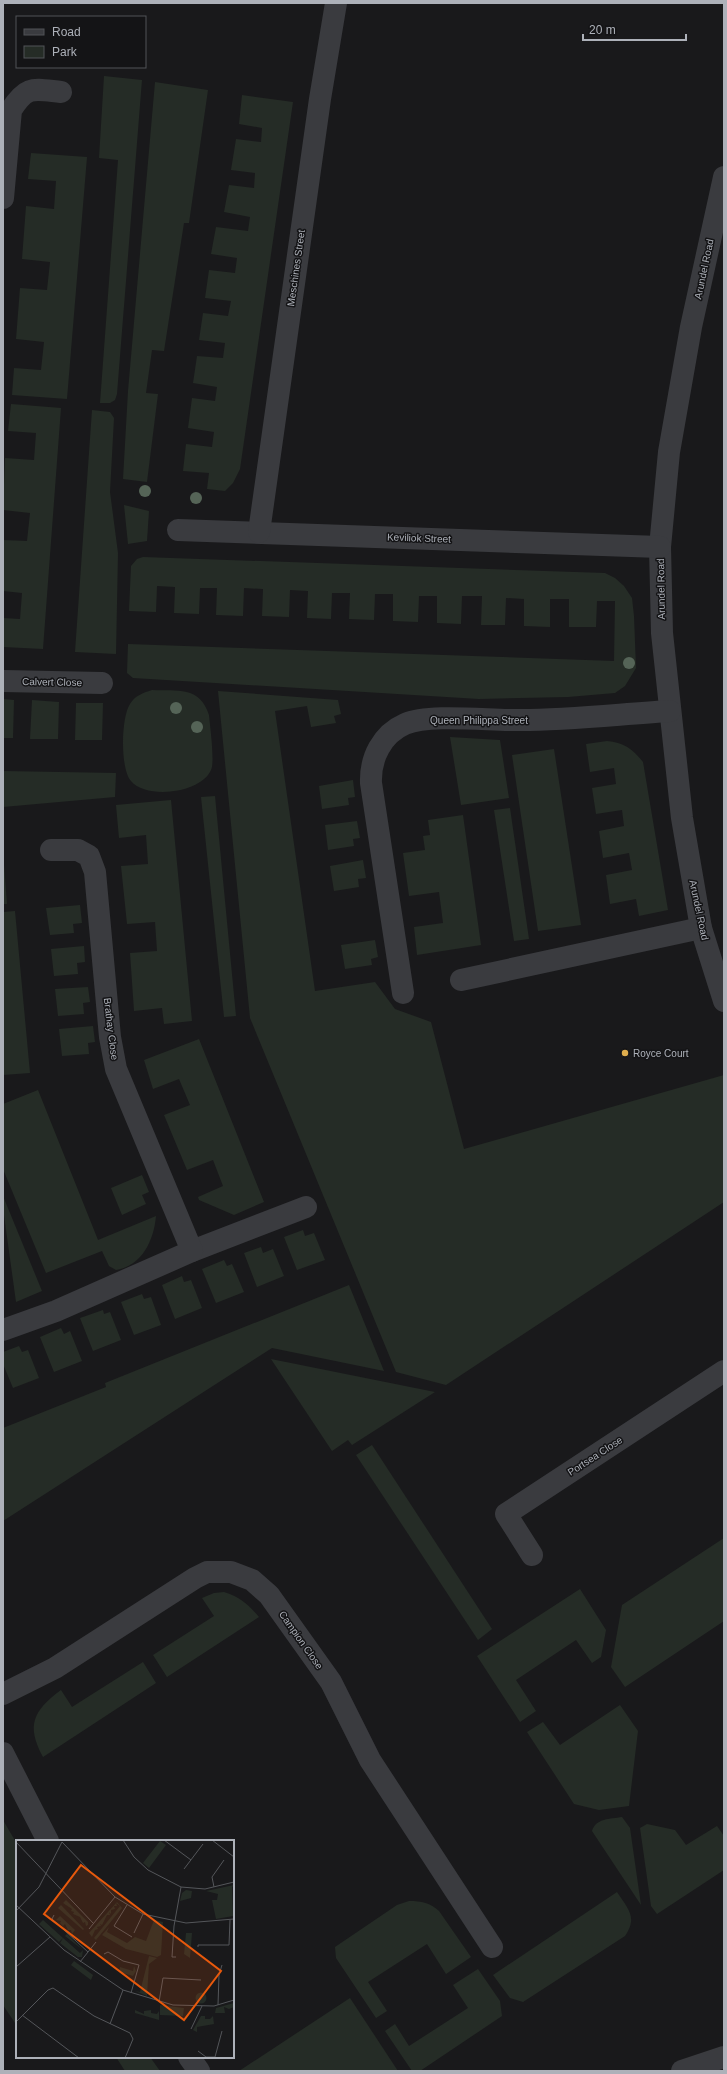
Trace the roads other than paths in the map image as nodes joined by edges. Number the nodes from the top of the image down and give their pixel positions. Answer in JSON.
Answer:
{"nodes":[{"id":1,"x":336,"y":3,"type":"edge"},
{"id":2,"x":60,"y":92,"type":"dead end"},
{"id":3,"x":724,"y":177,"type":"edge"},
{"id":4,"x":3,"y":198,"type":"edge"},
{"id":5,"x":178,"y":530,"type":"dead end"},
{"id":6,"x":259,"y":532,"type":"junction"},
{"id":7,"x":660,"y":547,"type":"junction"},
{"id":8,"x":3,"y":681,"type":"edge"},
{"id":9,"x":102,"y":683,"type":"dead end"},
{"id":10,"x":670,"y":711,"type":"junction"},
{"id":11,"x":51,"y":850,"type":"dead end"},
{"id":12,"x":701,"y":928,"type":"junction"},
{"id":13,"x":461,"y":980,"type":"dead end"},
{"id":14,"x":404,"y":993,"type":"dead end"},
{"id":15,"x":724,"y":1001,"type":"edge"},
{"id":16,"x":306,"y":1207,"type":"dead end"},
{"id":17,"x":192,"y":1251,"type":"junction"},
{"id":18,"x":3,"y":1330,"type":"edge"},
{"id":19,"x":724,"y":1370,"type":"edge"},
{"id":20,"x":532,"y":1555,"type":"dead end"},
{"id":21,"x":3,"y":1694,"type":"edge"},
{"id":22,"x":3,"y":1753,"type":"edge"},
{"id":23,"x":47,"y":1840,"type":"edge"},
{"id":24,"x":492,"y":1947,"type":"dead end"},
{"id":25,"x":724,"y":2057,"type":"edge"},
{"id":26,"x":190,"y":2058,"type":"edge"},
{"id":27,"x":199,"y":2071,"type":"edge"},
{"id":28,"x":682,"y":2071,"type":"edge"}],
"edges":[{"from":1,"to":6,"type":"street","name":"Meschines Street"},
{"from":2,"to":4,"type":"street"},
{"from":3,"to":7,"type":"street","name":"Arundel Road"},
{"from":5,"to":6,"type":"street","name":"Keviliok Street"},
{"from":6,"to":7,"type":"street","name":"Keviliok Street"},
{"from":7,"to":10,"type":"street","name":"Arundel Road"},
{"from":8,"to":9,"type":"street","name":"Calvert Close"},
{"from":10,"to":12,"type":"street","name":"Arundel Road"},
{"from":10,"to":14,"type":"street","name":"Queen Philippa Street"},
{"from":11,"to":17,"type":"street","name":"Brathay Close"},
{"from":12,"to":13,"type":"street"},
{"from":12,"to":15,"type":"street","name":"Arundel Road"},
{"from":16,"to":17,"type":"street"},
{"from":17,"to":18,"type":"street"},
{"from":19,"to":20,"type":"street","name":"Portsea Close"},
{"from":21,"to":24,"type":"street","name":"Campion Close"},
{"from":22,"to":23,"type":"street"},
{"from":25,"to":28,"type":"street"},
{"from":26,"to":27,"type":"street"}]}
